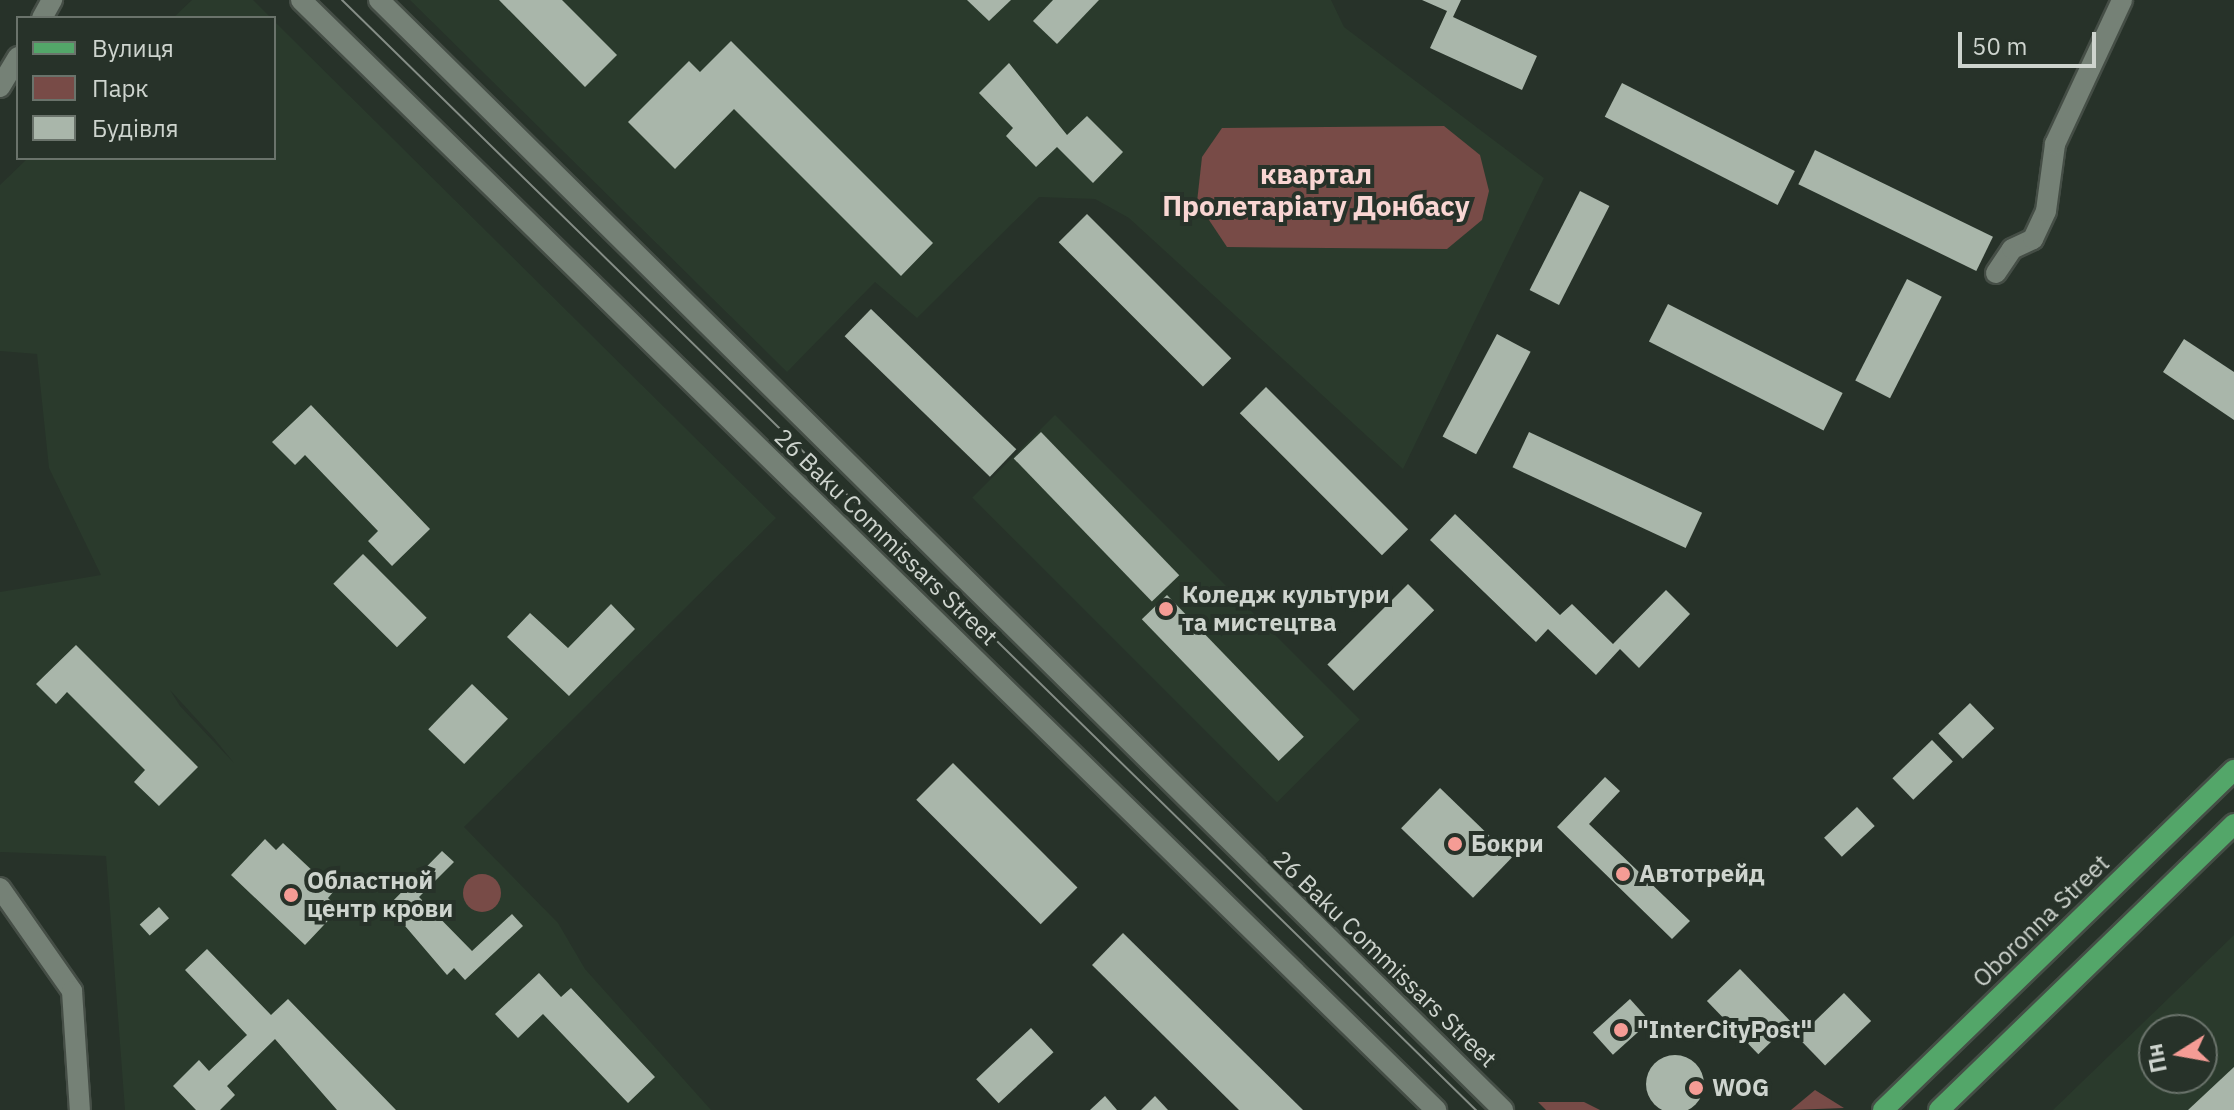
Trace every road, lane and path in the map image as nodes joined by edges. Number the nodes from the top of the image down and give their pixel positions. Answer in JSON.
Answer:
{"nodes":[{"id":1,"x":301,"y":0,"type":"edge"},
{"id":2,"x":379,"y":0,"type":"edge"},
{"id":3,"x":2122,"y":0,"type":"edge"},
{"id":4,"x":16,"y":60,"type":"edge"},
{"id":5,"x":0,"y":87,"type":"edge"},
{"id":6,"x":1996,"y":273,"type":"dead end"},
{"id":7,"x":2234,"y":770,"type":"edge"},
{"id":8,"x":2234,"y":824,"type":"edge"},
{"id":9,"x":0,"y":888,"type":"edge"},
{"id":10,"x":1500,"y":1109,"type":"edge"},
{"id":11,"x":80,"y":1110,"type":"edge"},
{"id":12,"x":1436,"y":1110,"type":"edge"},
{"id":13,"x":1883,"y":1110,"type":"edge"},
{"id":14,"x":1939,"y":1110,"type":"edge"}],
"edges":[{"from":1,"to":12,"type":"street","name":"26 Baku Commissars Street"},
{"from":2,"to":10,"type":"street","name":"26 Baku Commissars Street"},
{"from":3,"to":6,"type":"street"},
{"from":4,"to":5,"type":"street"},
{"from":7,"to":13,"type":"main road","name":"Oboronna Street"},
{"from":8,"to":14,"type":"main road"},
{"from":9,"to":11,"type":"street"}]}
